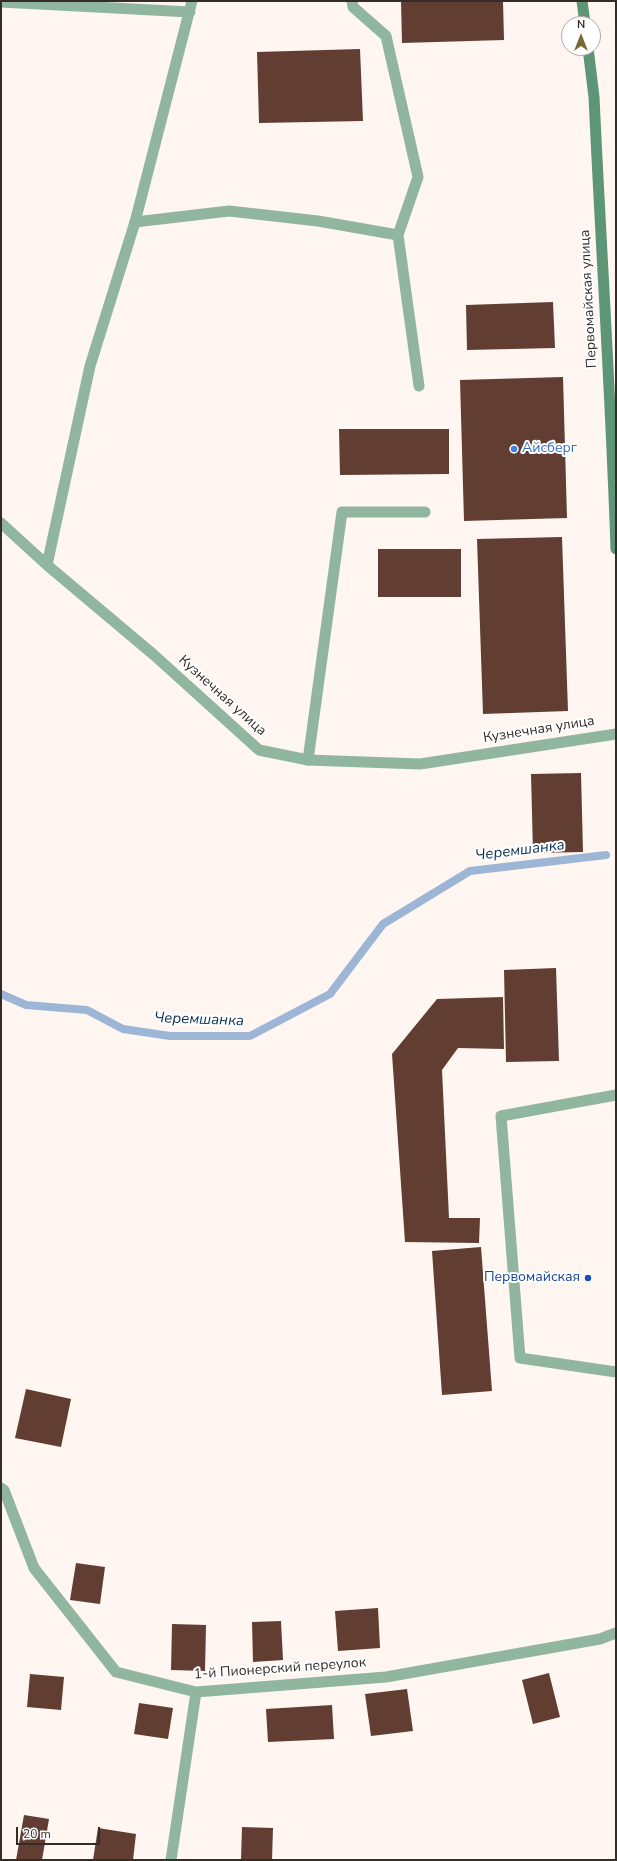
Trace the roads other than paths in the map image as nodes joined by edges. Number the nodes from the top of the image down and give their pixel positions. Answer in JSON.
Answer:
{"nodes":[{"id":1,"x":352,"y":1,"type":"edge"},
{"id":2,"x":582,"y":1,"type":"edge"},
{"id":3,"x":1,"y":2,"type":"edge"},
{"id":4,"x":191,"y":6,"type":"edge"},
{"id":5,"x":584,"y":16,"type":"edge"},
{"id":6,"x":589,"y":56,"type":"edge"},
{"id":7,"x":135,"y":222,"type":"junction"},
{"id":8,"x":398,"y":236,"type":"junction"},
{"id":9,"x":419,"y":386,"type":"dead end"},
{"id":10,"x":425,"y":512,"type":"dead end"},
{"id":11,"x":1,"y":523,"type":"edge"},
{"id":12,"x":616,"y":549,"type":"edge"},
{"id":13,"x":46,"y":565,"type":"junction"},
{"id":14,"x":616,"y":734,"type":"edge"},
{"id":15,"x":308,"y":760,"type":"junction"},
{"id":16,"x":616,"y":1094,"type":"edge"},
{"id":17,"x":616,"y":1372,"type":"edge"},
{"id":18,"x":1,"y":1488,"type":"edge"},
{"id":19,"x":616,"y":1633,"type":"edge"},
{"id":20,"x":196,"y":1692,"type":"junction"},
{"id":21,"x":171,"y":1860,"type":"edge"}],
"edges":[{"from":1,"to":8,"type":"street"},
{"from":2,"to":5,"type":"main road"},
{"from":3,"to":4,"type":"street"},
{"from":4,"to":7,"type":"street"},
{"from":6,"to":12,"type":"main road","name":"Первомайская улица"},
{"from":7,"to":8,"type":"street"},
{"from":7,"to":13,"type":"street"},
{"from":8,"to":9,"type":"street"},
{"from":10,"to":15,"type":"street"},
{"from":11,"to":13,"type":"street","name":"Кузнечная улица"},
{"from":13,"to":15,"type":"street","name":"Кузнечная улица"},
{"from":14,"to":15,"type":"street","name":"Кузнечная улица"},
{"from":16,"to":17,"type":"street"},
{"from":18,"to":20,"type":"street","name":"1-й Пионерский переулок"},
{"from":19,"to":20,"type":"street","name":"1-й Пионерский переулок"},
{"from":20,"to":21,"type":"street"}]}
